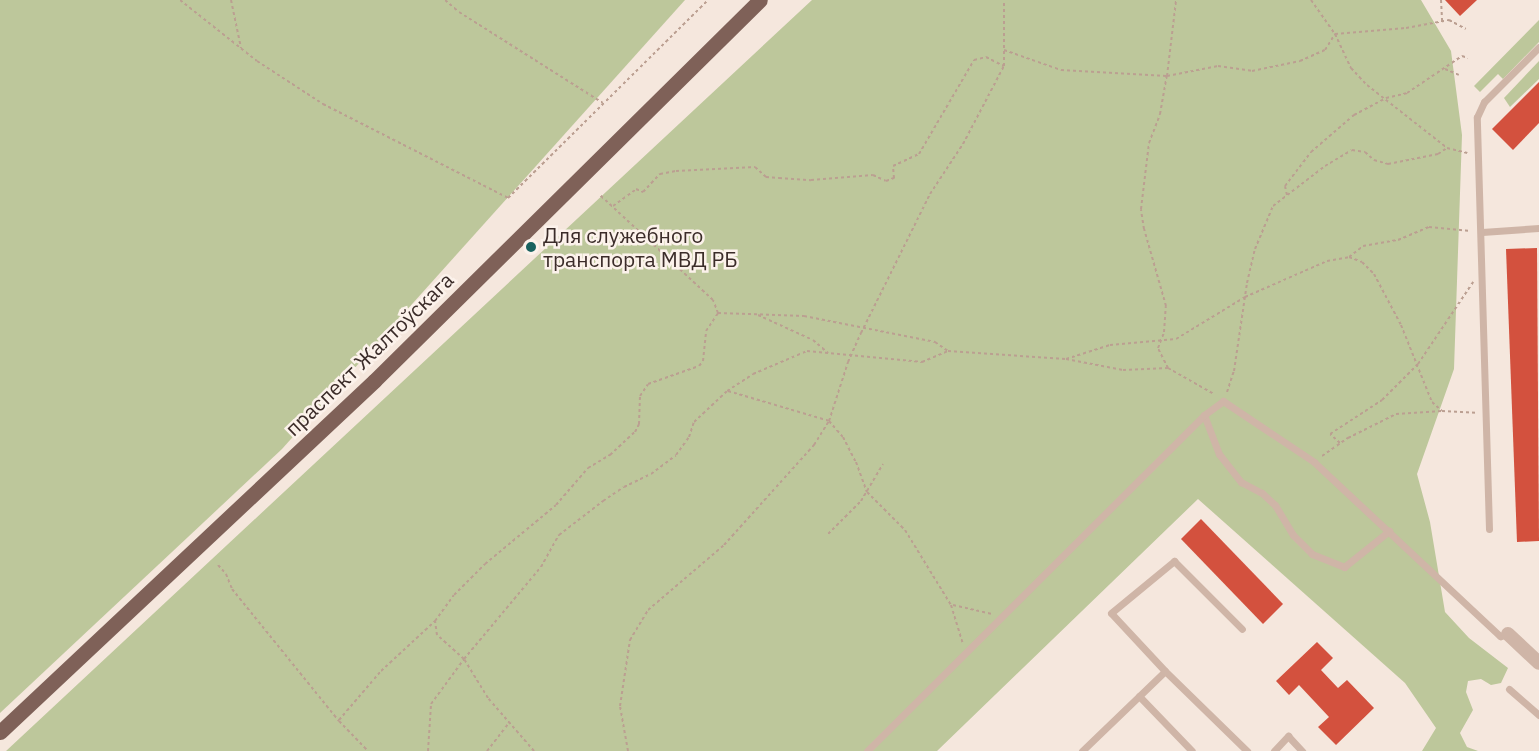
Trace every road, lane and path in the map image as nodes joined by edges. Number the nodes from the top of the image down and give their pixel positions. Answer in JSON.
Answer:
{"nodes":[{"id":1,"x":180,"y":0,"type":"edge"},
{"id":2,"x":231,"y":0,"type":"edge"},
{"id":3,"x":445,"y":0,"type":"edge"},
{"id":4,"x":708,"y":0,"type":"edge"},
{"id":5,"x":760,"y":0,"type":"edge"},
{"id":6,"x":1004,"y":0,"type":"edge"},
{"id":7,"x":1176,"y":0,"type":"edge"},
{"id":8,"x":1311,"y":0,"type":"edge"},
{"id":9,"x":1441,"y":0,"type":"edge"},
{"id":10,"x":1442,"y":21,"type":"junction"},
{"id":11,"x":1466,"y":29,"type":"dead end"},
{"id":12,"x":1335,"y":34,"type":"junction"},
{"id":13,"x":1539,"y":47,"type":"edge"},
{"id":14,"x":241,"y":48,"type":"junction"},
{"id":15,"x":1004,"y":50,"type":"junction"},
{"id":16,"x":1468,"y":57,"type":"dead end"},
{"id":17,"x":1004,"y":66,"type":"junction"},
{"id":18,"x":1445,"y":69,"type":"junction"},
{"id":19,"x":1459,"y":75,"type":"dead end"},
{"id":20,"x":1167,"y":76,"type":"junction"},
{"id":21,"x":1386,"y":98,"type":"junction"},
{"id":22,"x":603,"y":103,"type":"junction"},
{"id":23,"x":1448,"y":148,"type":"junction"},
{"id":24,"x":1480,"y":156,"type":"junction"},
{"id":25,"x":600,"y":195,"type":"dead end"},
{"id":26,"x":1287,"y":195,"type":"junction"},
{"id":27,"x":611,"y":206,"type":"junction"},
{"id":28,"x":1539,"y":228,"type":"edge"},
{"id":29,"x":1482,"y":232,"type":"junction"},
{"id":30,"x":1349,"y":256,"type":"junction"},
{"id":31,"x":1483,"y":272,"type":"junction"},
{"id":32,"x":1245,"y":297,"type":"junction"},
{"id":33,"x":718,"y":313,"type":"junction"},
{"id":34,"x":755,"y":313,"type":"junction"},
{"id":35,"x":862,"y":330,"type":"junction"},
{"id":36,"x":1161,"y":342,"type":"junction"},
{"id":37,"x":948,"y":351,"type":"junction"},
{"id":38,"x":828,"y":353,"type":"junction"},
{"id":39,"x":850,"y":356,"type":"junction"},
{"id":40,"x":1066,"y":359,"type":"junction"},
{"id":41,"x":1418,"y":364,"type":"junction"},
{"id":42,"x":1168,"y":368,"type":"junction"},
{"id":43,"x":727,"y":391,"type":"junction"},
{"id":44,"x":1223,"y":401,"type":"junction"},
{"id":45,"x":1442,"y":411,"type":"junction"},
{"id":46,"x":1486,"y":414,"type":"junction"},
{"id":47,"x":1204,"y":415,"type":"junction"},
{"id":48,"x":829,"y":421,"type":"junction"},
{"id":49,"x":1340,"y":443,"type":"junction"},
{"id":50,"x":1314,"y":462,"type":"junction"},
{"id":51,"x":883,"y":464,"type":"dead end"},
{"id":52,"x":867,"y":492,"type":"junction"},
{"id":53,"x":1489,"y":529,"type":"dead end"},
{"id":54,"x":1389,"y":531,"type":"junction"},
{"id":55,"x":828,"y":534,"type":"dead end"},
{"id":56,"x":218,"y":565,"type":"dead end"},
{"id":57,"x":951,"y":605,"type":"junction"},
{"id":58,"x":1002,"y":616,"type":"junction"},
{"id":59,"x":435,"y":621,"type":"junction"},
{"id":60,"x":1242,"y":629,"type":"dead end"},
{"id":61,"x":1508,"y":634,"type":"joint"},
{"id":62,"x":965,"y":653,"type":"junction"},
{"id":63,"x":464,"y":659,"type":"junction"},
{"id":64,"x":1539,"y":663,"type":"edge"},
{"id":65,"x":1165,"y":671,"type":"junction"},
{"id":66,"x":1509,"y":689,"type":"dead end"},
{"id":67,"x":1139,"y":696,"type":"junction"},
{"id":68,"x":1539,"y":715,"type":"edge"},
{"id":69,"x":339,"y":720,"type":"junction"},
{"id":70,"x":510,"y":722,"type":"junction"},
{"id":71,"x":0,"y":732,"type":"edge"},
{"id":72,"x":368,"y":751,"type":"edge"},
{"id":73,"x":428,"y":751,"type":"edge"},
{"id":74,"x":487,"y":751,"type":"edge"},
{"id":75,"x":534,"y":751,"type":"edge"},
{"id":76,"x":628,"y":751,"type":"edge"},
{"id":77,"x":867,"y":751,"type":"edge"},
{"id":78,"x":1082,"y":751,"type":"edge"},
{"id":79,"x":1192,"y":751,"type":"edge"},
{"id":80,"x":1247,"y":751,"type":"edge"},
{"id":81,"x":1274,"y":751,"type":"edge"},
{"id":82,"x":1302,"y":751,"type":"edge"}],
"edges":[{"from":1,"to":14,"type":"path"},
{"from":2,"to":14,"type":"path"},
{"from":3,"to":22,"type":"path"},
{"from":4,"to":22,"type":"path"},
{"from":5,"to":71,"type":"main road","name":"праспект Жалтоўскага"},
{"from":6,"to":15,"type":"path"},
{"from":7,"to":20,"type":"path"},
{"from":8,"to":12,"type":"path"},
{"from":9,"to":10,"type":"path"},
{"from":10,"to":11,"type":"path"},
{"from":10,"to":12,"type":"path"},
{"from":12,"to":20,"type":"path"},
{"from":12,"to":21,"type":"path"},
{"from":13,"to":24,"type":"lane"},
{"from":14,"to":22,"type":"path"},
{"from":15,"to":17,"type":"path"},
{"from":15,"to":20,"type":"path"},
{"from":16,"to":18,"type":"path"},
{"from":17,"to":27,"type":"path"},
{"from":17,"to":35,"type":"path"},
{"from":18,"to":19,"type":"path"},
{"from":18,"to":21,"type":"path"},
{"from":20,"to":36,"type":"path"},
{"from":21,"to":23,"type":"path"},
{"from":21,"to":26,"type":"path"},
{"from":23,"to":24,"type":"path"},
{"from":23,"to":26,"type":"path"},
{"from":24,"to":29,"type":"lane"},
{"from":25,"to":27,"type":"path"},
{"from":26,"to":32,"type":"path"},
{"from":27,"to":33,"type":"path"},
{"from":28,"to":29,"type":"lane"},
{"from":29,"to":30,"type":"path"},
{"from":29,"to":31,"type":"lane"},
{"from":30,"to":32,"type":"path"},
{"from":30,"to":41,"type":"path"},
{"from":31,"to":41,"type":"path"},
{"from":31,"to":46,"type":"lane"},
{"from":32,"to":36,"type":"path"},
{"from":32,"to":44,"type":"path"},
{"from":33,"to":34,"type":"path"},
{"from":33,"to":59,"type":"path"},
{"from":34,"to":35,"type":"path"},
{"from":34,"to":38,"type":"path"},
{"from":35,"to":37,"type":"path"},
{"from":35,"to":39,"type":"path"},
{"from":36,"to":40,"type":"path"},
{"from":36,"to":42,"type":"path"},
{"from":37,"to":39,"type":"path"},
{"from":37,"to":40,"type":"path"},
{"from":38,"to":39,"type":"path"},
{"from":38,"to":43,"type":"path"},
{"from":39,"to":48,"type":"path"},
{"from":40,"to":42,"type":"path"},
{"from":41,"to":45,"type":"path"},
{"from":41,"to":49,"type":"path"},
{"from":42,"to":44,"type":"path"},
{"from":43,"to":48,"type":"path"},
{"from":43,"to":63,"type":"path"},
{"from":44,"to":47,"type":"lane"},
{"from":44,"to":50,"type":"lane"},
{"from":45,"to":46,"type":"path"},
{"from":45,"to":49,"type":"path"},
{"from":46,"to":53,"type":"lane"},
{"from":47,"to":54,"type":"lane"},
{"from":47,"to":58,"type":"lane"},
{"from":48,"to":52,"type":"path"},
{"from":48,"to":76,"type":"path"},
{"from":49,"to":50,"type":"path"},
{"from":50,"to":54,"type":"lane"},
{"from":51,"to":52,"type":"path"},
{"from":52,"to":55,"type":"path"},
{"from":52,"to":57,"type":"path"},
{"from":54,"to":61,"type":"lane"},
{"from":56,"to":69,"type":"path"},
{"from":57,"to":58,"type":"path"},
{"from":57,"to":62,"type":"path"},
{"from":58,"to":62,"type":"lane"},
{"from":59,"to":63,"type":"path"},
{"from":59,"to":69,"type":"path"},
{"from":60,"to":65,"type":"lane"},
{"from":61,"to":64,"type":"street"},
{"from":62,"to":77,"type":"lane"},
{"from":63,"to":70,"type":"path"},
{"from":63,"to":73,"type":"path"},
{"from":65,"to":67,"type":"lane"},
{"from":65,"to":80,"type":"lane"},
{"from":66,"to":68,"type":"lane"},
{"from":67,"to":78,"type":"lane"},
{"from":67,"to":79,"type":"lane"},
{"from":69,"to":72,"type":"path"},
{"from":70,"to":74,"type":"path"},
{"from":70,"to":75,"type":"path"},
{"from":81,"to":82,"type":"lane"}]}
